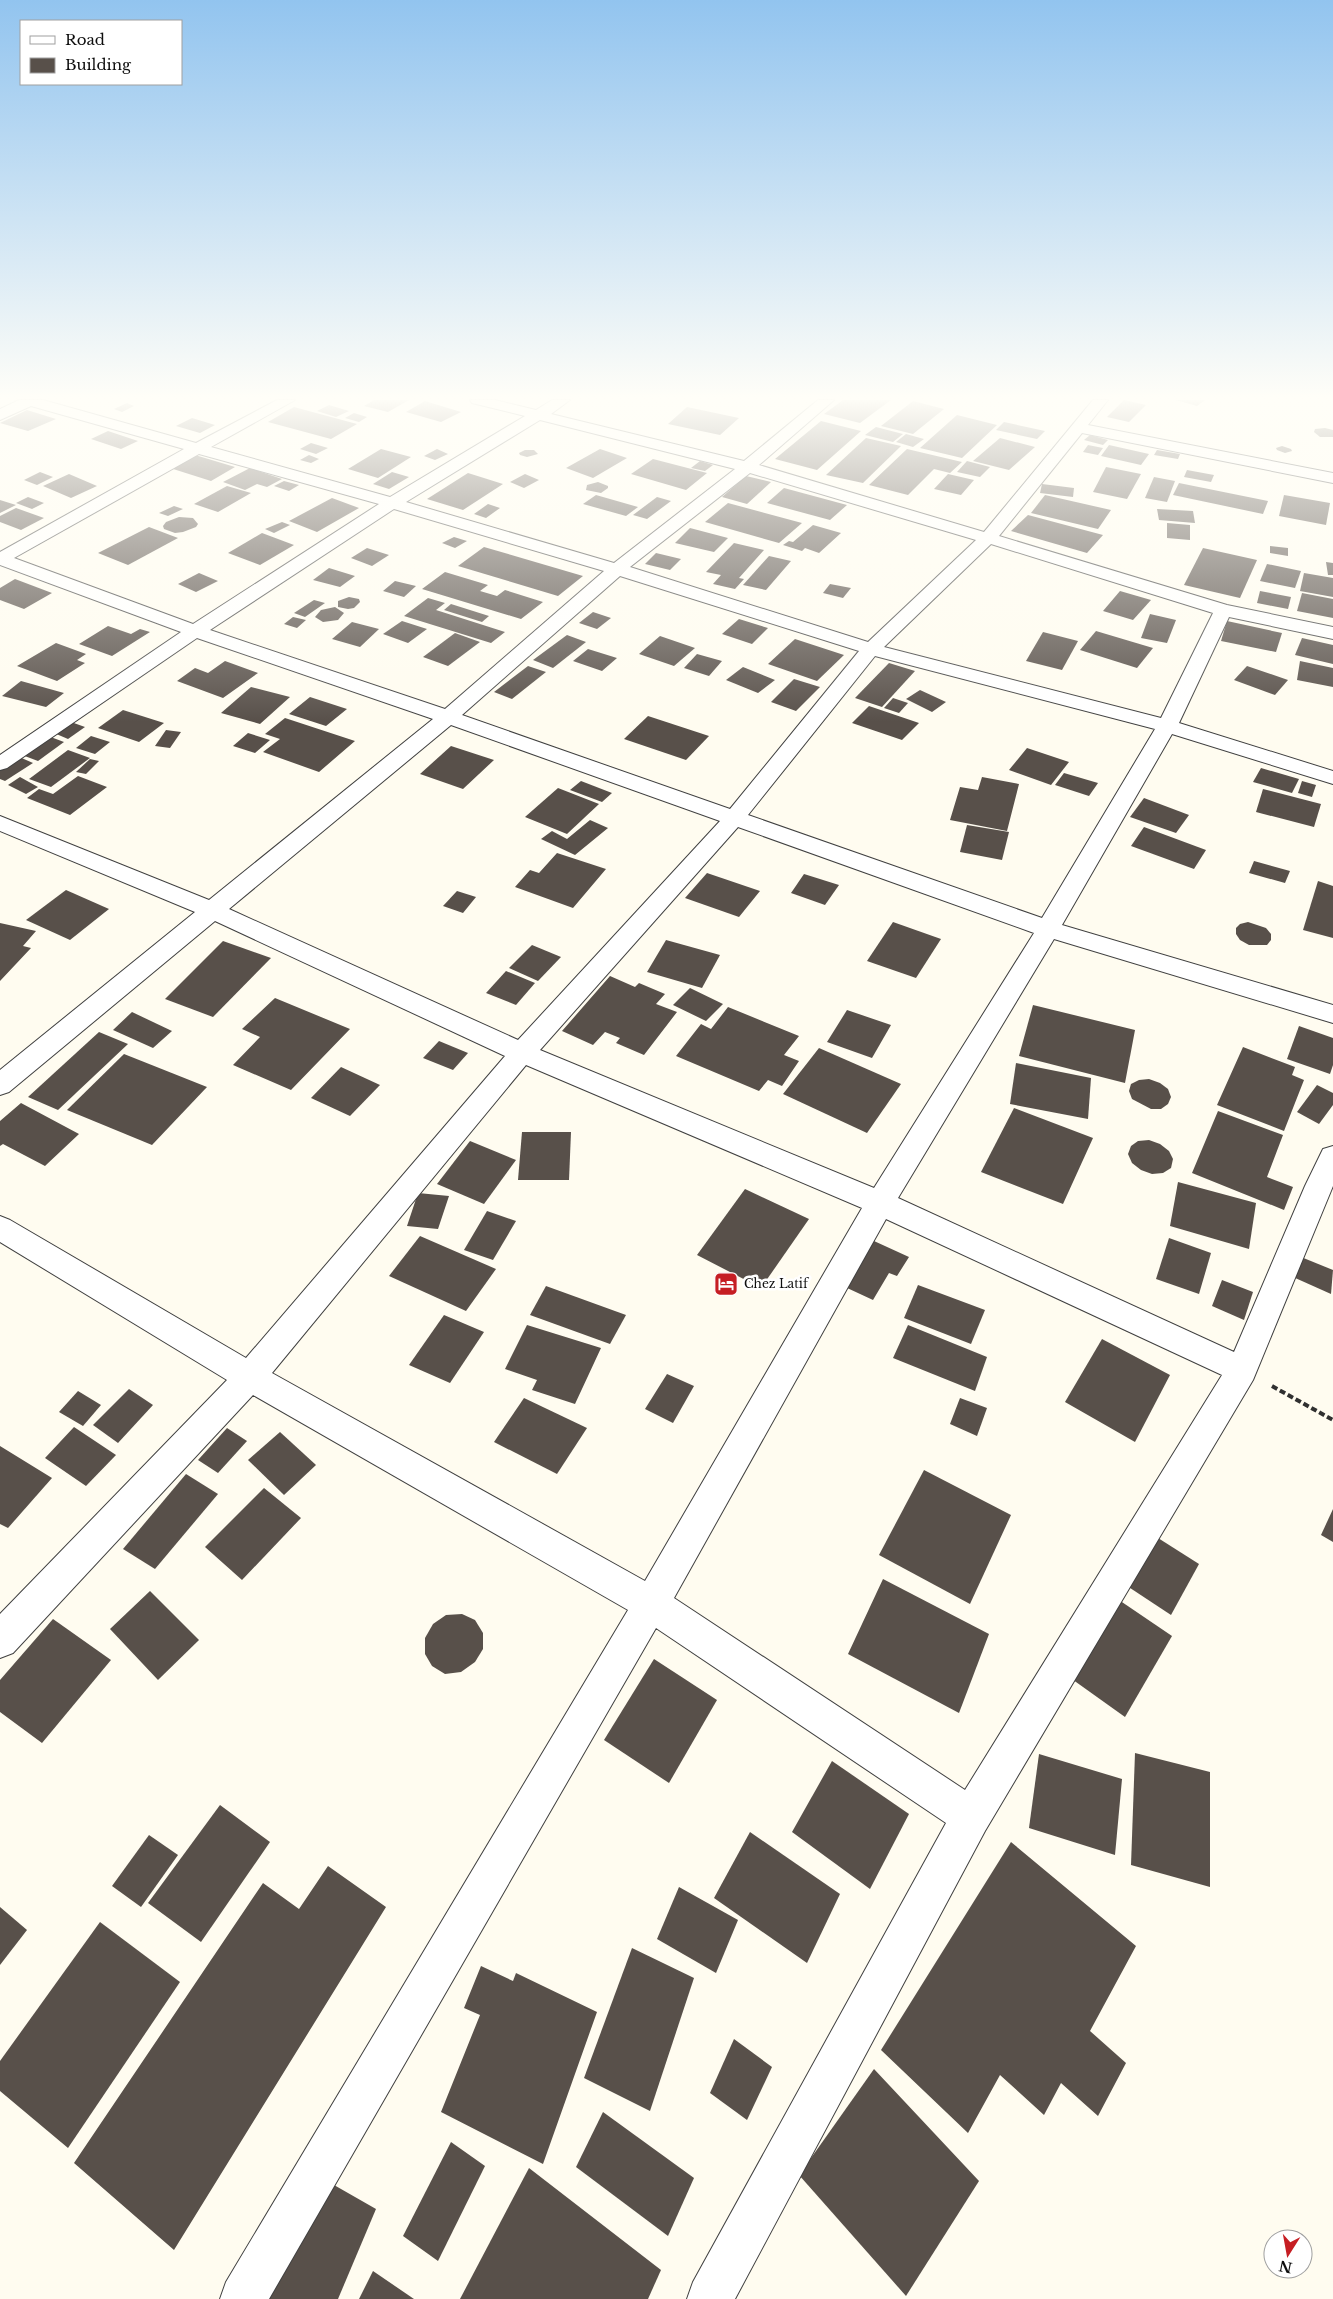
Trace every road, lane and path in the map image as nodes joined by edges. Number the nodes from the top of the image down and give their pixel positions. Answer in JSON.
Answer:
{"nodes":[{"id":1,"x":92,"y":507,"type":"edge"},
{"id":2,"x":385,"y":507,"type":"edge"},
{"id":3,"x":407,"y":507,"type":"edge"},
{"id":4,"x":696,"y":507,"type":"edge"},
{"id":5,"x":884,"y":507,"type":"edge"},
{"id":6,"x":1014,"y":507,"type":"edge"},
{"id":7,"x":988,"y":538,"type":"junction"},
{"id":8,"x":0,"y":559,"type":"edge"},
{"id":9,"x":617,"y":569,"type":"junction"},
{"id":10,"x":1224,"y":610,"type":"junction"},
{"id":11,"x":196,"y":631,"type":"junction"},
{"id":12,"x":1333,"y":633,"type":"edge"},
{"id":13,"x":871,"y":649,"type":"junction"},
{"id":14,"x":448,"y":717,"type":"junction"},
{"id":15,"x":1167,"y":726,"type":"junction"},
{"id":16,"x":0,"y":764,"type":"edge"},
{"id":17,"x":1333,"y":778,"type":"edge"},
{"id":18,"x":734,"y":818,"type":"junction"},
{"id":19,"x":0,"y":823,"type":"edge"},
{"id":20,"x":211,"y":910,"type":"junction"},
{"id":21,"x":1048,"y":929,"type":"junction"},
{"id":22,"x":1333,"y":1014,"type":"edge"},
{"id":23,"x":522,"y":1052,"type":"junction"},
{"id":24,"x":0,"y":1086,"type":"edge"},
{"id":25,"x":1333,"y":1157,"type":"edge"},
{"id":26,"x":880,"y":1203,"type":"junction"},
{"id":27,"x":0,"y":1228,"type":"edge"},
{"id":28,"x":1242,"y":1370,"type":"junction"},
{"id":29,"x":250,"y":1377,"type":"junction"},
{"id":30,"x":1333,"y":1420,"type":"edge"},
{"id":31,"x":652,"y":1604,"type":"junction"},
{"id":32,"x":0,"y":1640,"type":"edge"},
{"id":33,"x":971,"y":1817,"type":"junction"},
{"id":34,"x":243,"y":2299,"type":"edge"},
{"id":35,"x":710,"y":2299,"type":"edge"}],
"edges":[{"from":1,"to":8,"type":"street"},
{"from":2,"to":11,"type":"street"},
{"from":3,"to":9,"type":"street"},
{"from":4,"to":9,"type":"street"},
{"from":5,"to":7,"type":"street"},
{"from":6,"to":7,"type":"street"},
{"from":7,"to":10,"type":"street"},
{"from":7,"to":13,"type":"street"},
{"from":8,"to":11,"type":"street"},
{"from":9,"to":13,"type":"street"},
{"from":9,"to":14,"type":"street"},
{"from":10,"to":12,"type":"street"},
{"from":10,"to":15,"type":"street"},
{"from":11,"to":14,"type":"street"},
{"from":11,"to":16,"type":"street"},
{"from":13,"to":15,"type":"street"},
{"from":13,"to":18,"type":"street"},
{"from":14,"to":18,"type":"street"},
{"from":14,"to":20,"type":"street"},
{"from":15,"to":17,"type":"street"},
{"from":15,"to":21,"type":"street"},
{"from":18,"to":21,"type":"street"},
{"from":18,"to":23,"type":"street"},
{"from":19,"to":20,"type":"street"},
{"from":20,"to":23,"type":"street"},
{"from":20,"to":24,"type":"street"},
{"from":21,"to":22,"type":"street"},
{"from":21,"to":26,"type":"street"},
{"from":23,"to":26,"type":"street"},
{"from":23,"to":29,"type":"street"},
{"from":25,"to":28,"type":"street"},
{"from":26,"to":28,"type":"street"},
{"from":26,"to":31,"type":"street"},
{"from":27,"to":29,"type":"street"},
{"from":28,"to":30,"type":"path"},
{"from":28,"to":33,"type":"street"},
{"from":29,"to":31,"type":"street"},
{"from":29,"to":32,"type":"street"},
{"from":31,"to":33,"type":"street"},
{"from":31,"to":34,"type":"street"},
{"from":33,"to":35,"type":"street"}]}
